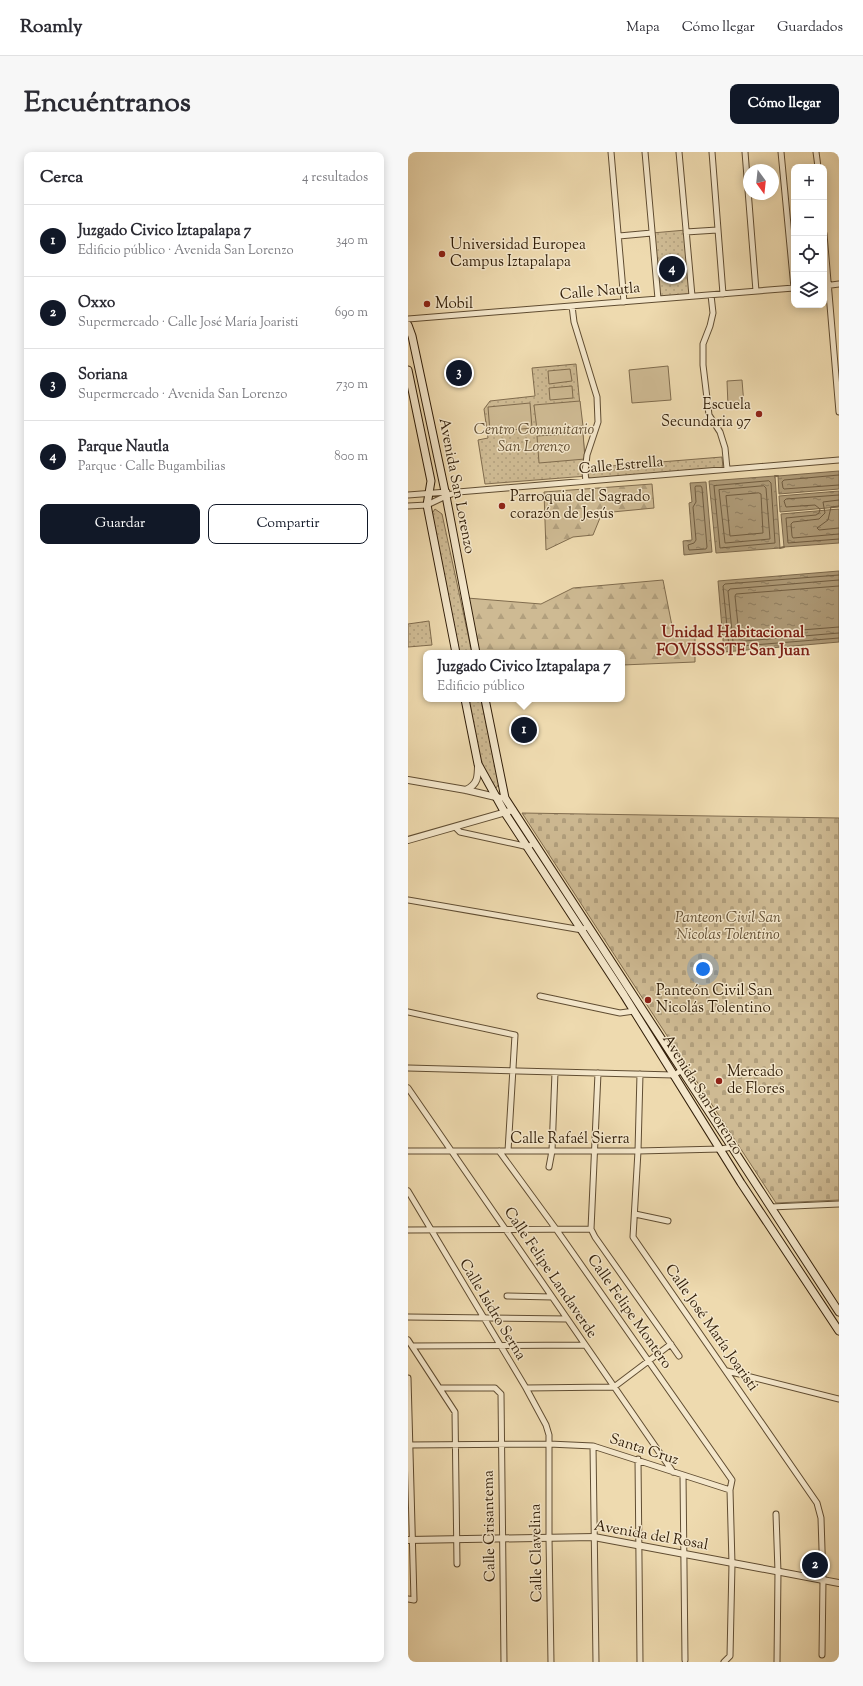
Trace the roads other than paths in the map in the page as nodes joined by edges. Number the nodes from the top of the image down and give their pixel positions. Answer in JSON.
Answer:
{"nodes":[{"id":1,"x":611,"y":152,"type":"edge"},
{"id":2,"x":645,"y":152,"type":"edge"},
{"id":3,"x":679,"y":152,"type":"edge"},
{"id":4,"x":712,"y":152,"type":"edge"},
{"id":5,"x":745,"y":152,"type":"edge"},
{"id":6,"x":781,"y":152,"type":"edge"},
{"id":7,"x":816,"y":152,"type":"edge"},
{"id":8,"x":818,"y":164,"type":"edge"},
{"id":9,"x":718,"y":230,"type":"junction"},
{"id":10,"x":686,"y":232,"type":"junction"},
{"id":11,"x":652,"y":233,"type":"junction"},
{"id":12,"x":619,"y":236,"type":"junction"},
{"id":13,"x":824,"y":236,"type":"edge"},
{"id":14,"x":792,"y":272,"type":"edge"},
{"id":15,"x":825,"y":272,"type":"edge"},
{"id":16,"x":839,"y":284,"type":"edge"},
{"id":17,"x":827,"y":285,"type":"edge"},
{"id":18,"x":791,"y":288,"type":"edge"},
{"id":19,"x":756,"y":291,"type":"junction"},
{"id":20,"x":723,"y":294,"type":"junction"},
{"id":21,"x":711,"y":295,"type":"junction"},
{"id":22,"x":827,"y":295,"type":"edge"},
{"id":23,"x":692,"y":296,"type":"junction"},
{"id":24,"x":658,"y":299,"type":"junction"},
{"id":25,"x":624,"y":302,"type":"junction"},
{"id":26,"x":572,"y":306,"type":"junction"},
{"id":27,"x":408,"y":319,"type":"edge"},
{"id":28,"x":408,"y":325,"type":"edge"},
{"id":29,"x":408,"y":370,"type":"edge"},
{"id":30,"x":839,"y":412,"type":"edge"},
{"id":31,"x":839,"y":460,"type":"edge"},
{"id":32,"x":727,"y":469,"type":"junction"},
{"id":33,"x":586,"y":481,"type":"junction"},
{"id":34,"x":430,"y":494,"type":"junction"},
{"id":35,"x":445,"y":494,"type":"junction"},
{"id":36,"x":408,"y":495,"type":"edge"},
{"id":37,"x":427,"y":505,"type":"junction"},
{"id":38,"x":408,"y":506,"type":"edge"},
{"id":39,"x":455,"y":650,"type":"edge"},
{"id":40,"x":475,"y":650,"type":"edge"},
{"id":41,"x":466,"y":702,"type":"edge"},
{"id":42,"x":486,"y":702,"type":"edge"},
{"id":43,"x":478,"y":764,"type":"junction"},
{"id":44,"x":408,"y":780,"type":"edge"},
{"id":45,"x":466,"y":790,"type":"junction"},
{"id":46,"x":497,"y":798,"type":"junction"},
{"id":47,"x":505,"y":798,"type":"junction"},
{"id":48,"x":513,"y":810,"type":"junction"},
{"id":49,"x":505,"y":813,"type":"junction"},
{"id":50,"x":455,"y":827,"type":"junction"},
{"id":51,"x":408,"y":840,"type":"edge"},
{"id":52,"x":532,"y":845,"type":"junction"},
{"id":53,"x":408,"y":900,"type":"edge"},
{"id":54,"x":585,"y":928,"type":"junction"},
{"id":55,"x":540,"y":996,"type":"dead end"},
{"id":56,"x":634,"y":1011,"type":"junction"},
{"id":57,"x":408,"y":1012,"type":"edge"},
{"id":58,"x":408,"y":1068,"type":"edge"},
{"id":59,"x":682,"y":1070,"type":"junction"},
{"id":60,"x":513,"y":1071,"type":"junction"},
{"id":61,"x":555,"y":1072,"type":"junction"},
{"id":62,"x":598,"y":1073,"type":"junction"},
{"id":63,"x":640,"y":1074,"type":"junction"},
{"id":64,"x":674,"y":1075,"type":"junction"},
{"id":65,"x":408,"y":1088,"type":"edge"},
{"id":66,"x":732,"y":1147,"type":"junction"},
{"id":67,"x":721,"y":1149,"type":"junction"},
{"id":68,"x":595,"y":1150,"type":"junction"},
{"id":69,"x":408,"y":1151,"type":"edge"},
{"id":70,"x":452,"y":1151,"type":"junction"},
{"id":71,"x":499,"y":1151,"type":"junction"},
{"id":72,"x":508,"y":1151,"type":"junction"},
{"id":73,"x":552,"y":1151,"type":"junction"},
{"id":74,"x":638,"y":1151,"type":"junction"},
{"id":75,"x":549,"y":1167,"type":"dead end"},
{"id":76,"x":408,"y":1192,"type":"edge"},
{"id":77,"x":839,"y":1204,"type":"edge"},
{"id":78,"x":771,"y":1207,"type":"junction"},
{"id":79,"x":635,"y":1214,"type":"junction"},
{"id":80,"x":668,"y":1221,"type":"dead end"},
{"id":81,"x":430,"y":1229,"type":"junction"},
{"id":82,"x":505,"y":1229,"type":"junction"},
{"id":83,"x":556,"y":1229,"type":"junction"},
{"id":84,"x":591,"y":1229,"type":"junction"},
{"id":85,"x":408,"y":1230,"type":"edge"},
{"id":86,"x":507,"y":1296,"type":"dead end"},
{"id":87,"x":552,"y":1297,"type":"junction"},
{"id":88,"x":825,"y":1310,"type":"junction"},
{"id":89,"x":838,"y":1310,"type":"edge"},
{"id":90,"x":408,"y":1317,"type":"edge"},
{"id":91,"x":483,"y":1318,"type":"junction"},
{"id":92,"x":567,"y":1318,"type":"junction"},
{"id":93,"x":839,"y":1331,"type":"edge"},
{"id":94,"x":408,"y":1340,"type":"edge"},
{"id":95,"x":671,"y":1344,"type":"junction"},
{"id":96,"x":499,"y":1345,"type":"junction"},
{"id":97,"x":585,"y":1345,"type":"junction"},
{"id":98,"x":412,"y":1346,"type":"junction"},
{"id":99,"x":679,"y":1356,"type":"dead end"},
{"id":100,"x":649,"y":1360,"type":"junction"},
{"id":101,"x":727,"y":1371,"type":"junction"},
{"id":102,"x":408,"y":1378,"type":"edge"},
{"id":103,"x":614,"y":1387,"type":"junction"},
{"id":104,"x":440,"y":1388,"type":"junction"},
{"id":105,"x":526,"y":1388,"type":"junction"},
{"id":106,"x":839,"y":1399,"type":"edge"},
{"id":107,"x":501,"y":1443,"type":"junction"},
{"id":108,"x":456,"y":1444,"type":"junction"},
{"id":109,"x":549,"y":1444,"type":"junction"},
{"id":110,"x":409,"y":1445,"type":"edge"},
{"id":111,"x":593,"y":1446,"type":"junction"},
{"id":112,"x":638,"y":1459,"type":"junction"},
{"id":113,"x":673,"y":1472,"type":"junction"},
{"id":114,"x":683,"y":1476,"type":"junction"},
{"id":115,"x":730,"y":1490,"type":"junction"},
{"id":116,"x":776,"y":1514,"type":"dead end"},
{"id":117,"x":594,"y":1537,"type":"junction"},
{"id":118,"x":548,"y":1538,"type":"junction"},
{"id":119,"x":456,"y":1539,"type":"junction"},
{"id":120,"x":503,"y":1539,"type":"junction"},
{"id":121,"x":410,"y":1540,"type":"edge"},
{"id":122,"x":639,"y":1545,"type":"junction"},
{"id":123,"x":685,"y":1554,"type":"junction"},
{"id":124,"x":457,"y":1564,"type":"dead end"},
{"id":125,"x":732,"y":1564,"type":"junction"},
{"id":126,"x":778,"y":1572,"type":"junction"},
{"id":127,"x":824,"y":1580,"type":"junction"},
{"id":128,"x":839,"y":1583,"type":"edge"},
{"id":129,"x":408,"y":1599,"type":"edge"},
{"id":130,"x":822,"y":1655,"type":"dead end"},
{"id":131,"x":685,"y":1660,"type":"dead end"},
{"id":132,"x":504,"y":1662,"type":"edge"},
{"id":133,"x":551,"y":1662,"type":"edge"},
{"id":134,"x":596,"y":1662,"type":"edge"},
{"id":135,"x":640,"y":1662,"type":"edge"},
{"id":136,"x":724,"y":1662,"type":"edge"},
{"id":137,"x":777,"y":1662,"type":"edge"}],
"edges":[{"from":1,"to":12,"type":"street"},
{"from":2,"to":11,"type":"street"},
{"from":3,"to":10,"type":"street"},
{"from":4,"to":9,"type":"street"},
{"from":5,"to":19,"type":"street"},
{"from":6,"to":14,"type":"street"},
{"from":7,"to":8,"type":"street"},
{"from":9,"to":10,"type":"street"},
{"from":9,"to":20,"type":"street"},
{"from":10,"to":23,"type":"street"},
{"from":11,"to":12,"type":"street"},
{"from":11,"to":24,"type":"street"},
{"from":12,"to":25,"type":"street"},
{"from":13,"to":15,"type":"street"},
{"from":16,"to":17,"type":"street"},
{"from":18,"to":19,"type":"street","name":"Calle Nautla"},
{"from":19,"to":20,"type":"street","name":"Calle Nautla"},
{"from":20,"to":21,"type":"street","name":"Calle Nautla"},
{"from":21,"to":23,"type":"street","name":"Calle Nautla"},
{"from":21,"to":32,"type":"street"},
{"from":22,"to":30,"type":"street"},
{"from":23,"to":24,"type":"street","name":"Calle Nautla"},
{"from":24,"to":25,"type":"street","name":"Calle Nautla"},
{"from":25,"to":26,"type":"street","name":"Calle Nautla"},
{"from":26,"to":27,"type":"street","name":"Calle Nautla"},
{"from":26,"to":33,"type":"street"},
{"from":28,"to":35,"type":"main road","name":"Avenida San Lorenzo"},
{"from":29,"to":34,"type":"main road","name":"Avenida San Lorenzo"},
{"from":31,"to":32,"type":"street","name":"Calle Estrella"},
{"from":32,"to":33,"type":"street","name":"Calle Estrella"},
{"from":33,"to":35,"type":"street","name":"Calle Estrella"},
{"from":34,"to":35,"type":"street","name":"Calle Estrella"},
{"from":34,"to":36,"type":"street","name":"Calle Estrella"},
{"from":34,"to":37,"type":"main road","name":"Avenida San Lorenzo"},
{"from":35,"to":37,"type":"street","name":"Calle Estrella"},
{"from":35,"to":40,"type":"main road","name":"Avenida San Lorenzo"},
{"from":37,"to":38,"type":"street","name":"Calle Estrella"},
{"from":37,"to":39,"type":"main road","name":"Avenida San Lorenzo"},
{"from":41,"to":43,"type":"main road","name":"Avenida San Lorenzo"},
{"from":42,"to":47,"type":"main road","name":"Avenida San Lorenzo"},
{"from":43,"to":45,"type":"street"},
{"from":43,"to":46,"type":"main road","name":"Avenida San Lorenzo"},
{"from":44,"to":45,"type":"street"},
{"from":45,"to":46,"type":"street"},
{"from":46,"to":47,"type":"street"},
{"from":46,"to":49,"type":"main road","name":"Avenida San Lorenzo"},
{"from":47,"to":48,"type":"main road","name":"Avenida San Lorenzo"},
{"from":48,"to":49,"type":"street"},
{"from":48,"to":52,"type":"main road","name":"Avenida San Lorenzo"},
{"from":49,"to":50,"type":"street"},
{"from":49,"to":52,"type":"main road","name":"Avenida San Lorenzo"},
{"from":50,"to":51,"type":"street"},
{"from":50,"to":52,"type":"street"},
{"from":52,"to":54,"type":"main road","name":"Avenida San Lorenzo"},
{"from":53,"to":54,"type":"street"},
{"from":54,"to":56,"type":"main road","name":"Avenida San Lorenzo"},
{"from":54,"to":59,"type":"main road","name":"Avenida San Lorenzo"},
{"from":55,"to":56,"type":"street"},
{"from":56,"to":64,"type":"main road","name":"Avenida San Lorenzo"},
{"from":57,"to":60,"type":"street"},
{"from":58,"to":60,"type":"street"},
{"from":59,"to":64,"type":"street"},
{"from":59,"to":66,"type":"main road","name":"Avenida San Lorenzo"},
{"from":60,"to":61,"type":"street"},
{"from":60,"to":72,"type":"street"},
{"from":61,"to":62,"type":"street"},
{"from":61,"to":73,"type":"street"},
{"from":62,"to":63,"type":"street"},
{"from":62,"to":68,"type":"street"},
{"from":63,"to":64,"type":"street"},
{"from":63,"to":74,"type":"street","name":"Calle José María Joaristi"},
{"from":64,"to":67,"type":"main road","name":"Avenida San Lorenzo"},
{"from":65,"to":70,"type":"street","name":"Calle Felipe Landaverde"},
{"from":66,"to":67,"type":"street","name":"Calle Rafaél Sierra"},
{"from":66,"to":78,"type":"main road","name":"Avenida San Lorenzo"},
{"from":67,"to":74,"type":"street","name":"Calle Rafaél Sierra"},
{"from":67,"to":88,"type":"main road","name":"Avenida San Lorenzo"},
{"from":68,"to":73,"type":"street","name":"Calle Rafaél Sierra"},
{"from":68,"to":74,"type":"street","name":"Calle Rafaél Sierra"},
{"from":68,"to":84,"type":"street"},
{"from":69,"to":70,"type":"street","name":"Calle Rafaél Sierra"},
{"from":70,"to":71,"type":"street","name":"Calle Rafaél Sierra"},
{"from":70,"to":82,"type":"street","name":"Calle Felipe Landaverde"},
{"from":71,"to":72,"type":"street","name":"Calle Rafaél Sierra"},
{"from":71,"to":83,"type":"street","name":"Calle Felipe Montero"},
{"from":72,"to":73,"type":"street","name":"Calle Rafaél Sierra"},
{"from":73,"to":75,"type":"street"},
{"from":74,"to":79,"type":"street","name":"Calle José María Joaristi"},
{"from":76,"to":81,"type":"street","name":"Calle Isidro Serna"},
{"from":77,"to":78,"type":"street"},
{"from":78,"to":89,"type":"main road","name":"Avenida San Lorenzo"},
{"from":79,"to":80,"type":"street"},
{"from":79,"to":101,"type":"street","name":"Calle José María Joaristi"},
{"from":81,"to":82,"type":"street"},
{"from":81,"to":85,"type":"street"},
{"from":81,"to":91,"type":"street","name":"Calle Isidro Serna"},
{"from":82,"to":83,"type":"street"},
{"from":82,"to":87,"type":"street","name":"Calle Felipe Landaverde"},
{"from":83,"to":84,"type":"street"},
{"from":83,"to":100,"type":"street","name":"Calle Felipe Montero"},
{"from":84,"to":95,"type":"street"},
{"from":86,"to":87,"type":"street"},
{"from":87,"to":92,"type":"street","name":"Calle Felipe Landaverde"},
{"from":88,"to":89,"type":"street"},
{"from":88,"to":93,"type":"main road","name":"Avenida San Lorenzo"},
{"from":90,"to":91,"type":"street"},
{"from":91,"to":92,"type":"street"},
{"from":91,"to":96,"type":"street","name":"Calle Isidro Serna"},
{"from":92,"to":97,"type":"street","name":"Calle Felipe Landaverde"},
{"from":94,"to":98,"type":"street"},
{"from":95,"to":99,"type":"street"},
{"from":95,"to":100,"type":"street"},
{"from":96,"to":97,"type":"street"},
{"from":96,"to":98,"type":"street"},
{"from":96,"to":105,"type":"street","name":"Calle Isidro Serna"},
{"from":97,"to":103,"type":"street","name":"Calle Felipe Landaverde"},
{"from":98,"to":104,"type":"street"},
{"from":100,"to":103,"type":"street"},
{"from":100,"to":115,"type":"street","name":"Calle Felipe Montero"},
{"from":101,"to":106,"type":"street"},
{"from":101,"to":127,"type":"street","name":"Calle José María Joaristi"},
{"from":102,"to":110,"type":"street"},
{"from":103,"to":105,"type":"street"},
{"from":103,"to":113,"type":"street","name":"Calle Felipe Landaverde"},
{"from":104,"to":107,"type":"street","name":"Calle Crisantema"},
{"from":104,"to":108,"type":"street"},
{"from":105,"to":109,"type":"street","name":"Calle Isidro Serna"},
{"from":107,"to":108,"type":"street","name":"Santa Cruz"},
{"from":107,"to":109,"type":"street","name":"Santa Cruz"},
{"from":107,"to":120,"type":"street","name":"Calle Crisantema"},
{"from":108,"to":110,"type":"street","name":"Santa Cruz"},
{"from":108,"to":119,"type":"street"},
{"from":109,"to":111,"type":"street","name":"Santa Cruz"},
{"from":109,"to":118,"type":"street","name":"Calle Clavelina"},
{"from":110,"to":121,"type":"street"},
{"from":111,"to":112,"type":"street","name":"Santa Cruz"},
{"from":111,"to":117,"type":"street"},
{"from":112,"to":113,"type":"street","name":"Santa Cruz"},
{"from":112,"to":122,"type":"street"},
{"from":113,"to":114,"type":"street","name":"Santa Cruz"},
{"from":114,"to":115,"type":"street","name":"Santa Cruz"},
{"from":114,"to":123,"type":"street"},
{"from":115,"to":125,"type":"street","name":"Calle Felipe Montero"},
{"from":116,"to":126,"type":"street"},
{"from":117,"to":118,"type":"street","name":"Avenida del Rosal"},
{"from":117,"to":122,"type":"street","name":"Avenida del Rosal"},
{"from":117,"to":134,"type":"street"},
{"from":118,"to":120,"type":"street","name":"Avenida del Rosal"},
{"from":118,"to":133,"type":"street","name":"Calle Clavelina"},
{"from":119,"to":120,"type":"street","name":"Avenida del Rosal"},
{"from":119,"to":121,"type":"street","name":"Avenida del Rosal"},
{"from":119,"to":124,"type":"street"},
{"from":120,"to":132,"type":"street","name":"Calle Crisantema"},
{"from":121,"to":129,"type":"street"},
{"from":122,"to":123,"type":"street","name":"Avenida del Rosal"},
{"from":122,"to":135,"type":"street"},
{"from":123,"to":125,"type":"street","name":"Avenida del Rosal"},
{"from":123,"to":131,"type":"street"},
{"from":125,"to":126,"type":"street","name":"Avenida del Rosal"},
{"from":125,"to":136,"type":"street","name":"Calle Felipe Montero"},
{"from":126,"to":127,"type":"street","name":"Avenida del Rosal"},
{"from":126,"to":137,"type":"street"},
{"from":127,"to":128,"type":"street","name":"Avenida del Rosal"},
{"from":127,"to":130,"type":"street","name":"Calle José María Joaristi"}]}
